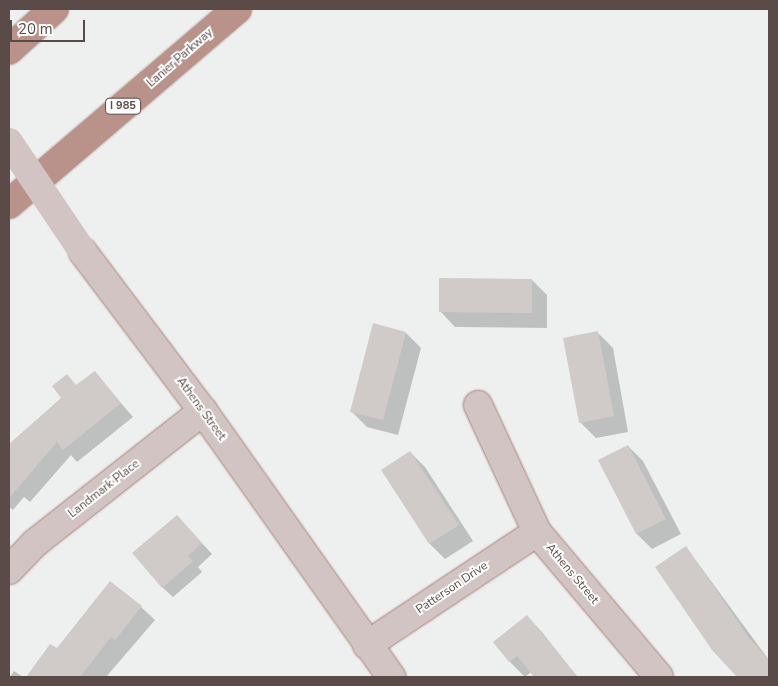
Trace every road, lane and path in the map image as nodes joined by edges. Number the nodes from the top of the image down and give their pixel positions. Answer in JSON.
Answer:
{"nodes":[{"id":1,"x":54,"y":9,"type":"edge"},
{"id":2,"x":237,"y":9,"type":"edge"},
{"id":3,"x":9,"y":50,"type":"edge"},
{"id":4,"x":9,"y":142,"type":"edge"},
{"id":5,"x":9,"y":204,"type":"edge"},
{"id":6,"x":478,"y":405,"type":"dead end"},
{"id":7,"x":203,"y":411,"type":"junction"},
{"id":8,"x":537,"y":532,"type":"junction"},
{"id":9,"x":9,"y":570,"type":"edge"},
{"id":10,"x":367,"y":645,"type":"junction"},
{"id":11,"x":390,"y":677,"type":"edge"},
{"id":12,"x":659,"y":677,"type":"edge"}],
"edges":[{"from":1,"to":3,"type":"highway"},
{"from":2,"to":5,"type":"highway","name":"Lanier Parkway","number":"I 985"},
{"from":4,"to":7,"type":"street","name":"Athens Street","bridge":true},
{"from":6,"to":8,"type":"street","name":"Athens Street"},
{"from":7,"to":9,"type":"street","name":"Landmark Place"},
{"from":7,"to":10,"type":"street","name":"Athens Street"},
{"from":8,"to":10,"type":"street","name":"Patterson Drive"},
{"from":8,"to":12,"type":"street","name":"Athens Street"},
{"from":10,"to":11,"type":"street","name":"Athens Street"}]}
